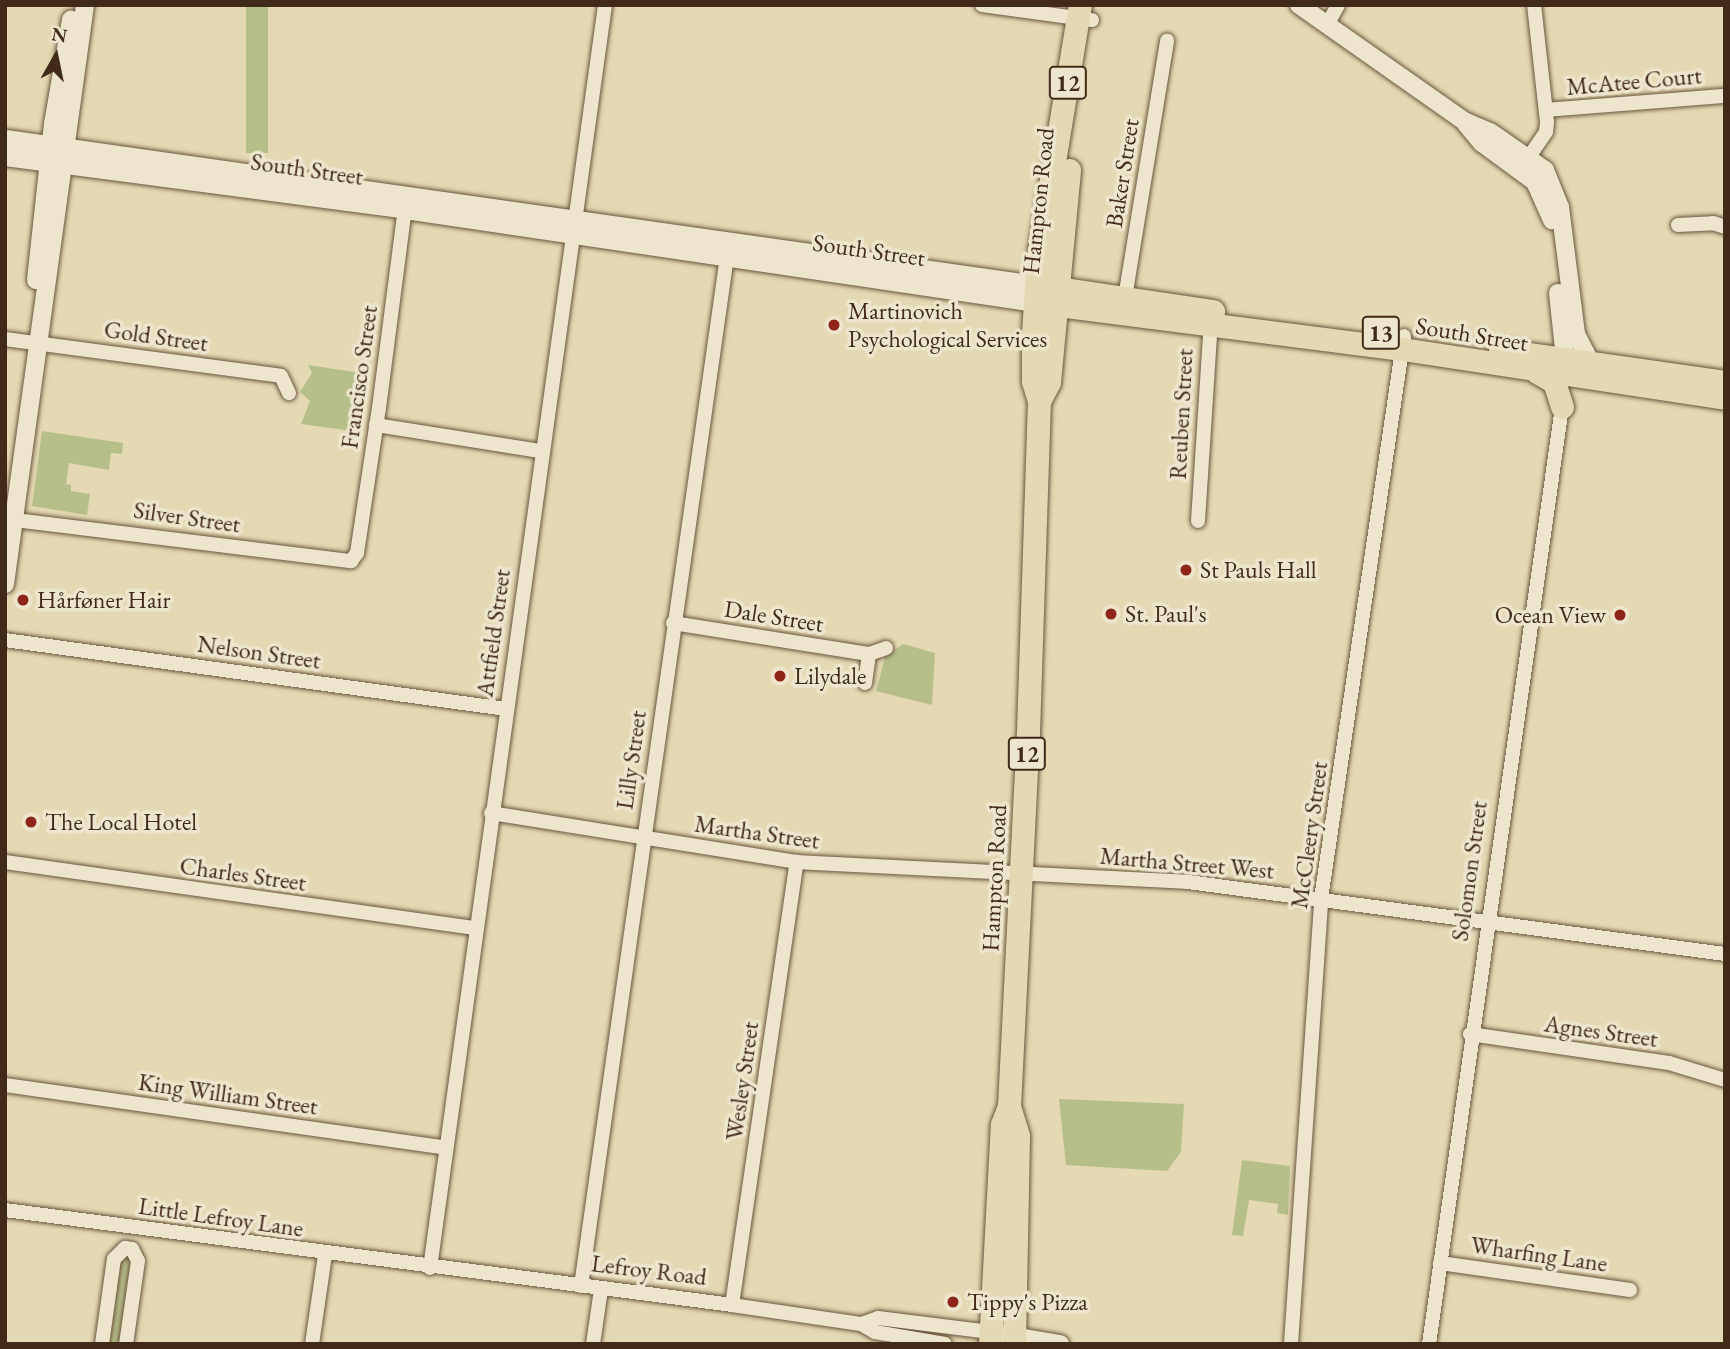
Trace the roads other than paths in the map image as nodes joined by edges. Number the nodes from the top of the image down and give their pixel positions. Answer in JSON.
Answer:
{"nodes":[{"id":1,"x":73,"y":5,"type":"edge"},
{"id":2,"x":85,"y":5,"type":"edge"},
{"id":3,"x":606,"y":5,"type":"edge"},
{"id":4,"x":982,"y":5,"type":"edge"},
{"id":5,"x":1299,"y":5,"type":"edge"},
{"id":6,"x":1338,"y":5,"type":"edge"},
{"id":7,"x":1534,"y":5,"type":"edge"},
{"id":8,"x":1086,"y":12,"type":"edge"},
{"id":9,"x":1327,"y":25,"type":"junction"},
{"id":10,"x":1167,"y":40,"type":"dead end"},
{"id":11,"x":1725,"y":96,"type":"edge"},
{"id":12,"x":1546,"y":110,"type":"junction"},
{"id":13,"x":5,"y":139,"type":"edge"},
{"id":14,"x":5,"y":156,"type":"edge"},
{"id":15,"x":58,"y":156,"type":"junction"},
{"id":16,"x":1523,"y":164,"type":"junction"},
{"id":17,"x":404,"y":209,"type":"junction"},
{"id":18,"x":1678,"y":225,"type":"dead end"},
{"id":19,"x":574,"y":226,"type":"junction"},
{"id":20,"x":1725,"y":227,"type":"edge"},
{"id":21,"x":728,"y":249,"type":"junction"},
{"id":22,"x":1045,"y":295,"type":"junction"},
{"id":23,"x":1124,"y":306,"type":"junction"},
{"id":24,"x":1211,"y":317,"type":"junction"},
{"id":25,"x":5,"y":339,"type":"edge"},
{"id":26,"x":32,"y":342,"type":"junction"},
{"id":27,"x":1403,"y":343,"type":"junction"},
{"id":28,"x":1568,"y":379,"type":"junction"},
{"id":29,"x":1725,"y":382,"type":"edge"},
{"id":30,"x":289,"y":393,"type":"dead end"},
{"id":31,"x":1725,"y":398,"type":"edge"},
{"id":32,"x":376,"y":425,"type":"junction"},
{"id":33,"x":541,"y":451,"type":"junction"},
{"id":34,"x":5,"y":495,"type":"edge"},
{"id":35,"x":10,"y":518,"type":"edge"},
{"id":36,"x":1198,"y":521,"type":"dead end"},
{"id":37,"x":357,"y":552,"type":"joint"},
{"id":38,"x":5,"y":584,"type":"edge"},
{"id":39,"x":673,"y":623,"type":"junction"},
{"id":40,"x":5,"y":640,"type":"edge"},
{"id":41,"x":886,"y":648,"type":"dead end"},
{"id":42,"x":869,"y":654,"type":"junction"},
{"id":43,"x":865,"y":683,"type":"dead end"},
{"id":44,"x":506,"y":709,"type":"junction"},
{"id":45,"x":491,"y":813,"type":"junction"},
{"id":46,"x":644,"y":838,"type":"junction"},
{"id":47,"x":5,"y":862,"type":"edge"},
{"id":48,"x":797,"y":862,"type":"junction"},
{"id":49,"x":1020,"y":874,"type":"junction"},
{"id":50,"x":1321,"y":900,"type":"junction"},
{"id":51,"x":1487,"y":921,"type":"junction"},
{"id":52,"x":475,"y":928,"type":"junction"},
{"id":53,"x":1725,"y":954,"type":"edge"},
{"id":54,"x":1470,"y":1034,"type":"junction"},
{"id":55,"x":1725,"y":1080,"type":"edge"},
{"id":56,"x":5,"y":1085,"type":"edge"},
{"id":57,"x":1009,"y":1106,"type":"junction"},
{"id":58,"x":445,"y":1148,"type":"junction"},
{"id":59,"x":5,"y":1210,"type":"edge"},
{"id":60,"x":325,"y":1255,"type":"junction"},
{"id":61,"x":1440,"y":1263,"type":"junction"},
{"id":62,"x":430,"y":1268,"type":"junction"},
{"id":63,"x":581,"y":1286,"type":"junction"},
{"id":64,"x":601,"y":1289,"type":"junction"},
{"id":65,"x":1630,"y":1290,"type":"dead end"},
{"id":66,"x":733,"y":1305,"type":"junction"},
{"id":67,"x":861,"y":1324,"type":"junction"},
{"id":68,"x":990,"y":1338,"type":"edge"},
{"id":69,"x":1014,"y":1339,"type":"edge"},
{"id":70,"x":102,"y":1344,"type":"edge"},
{"id":71,"x":126,"y":1344,"type":"edge"},
{"id":72,"x":313,"y":1344,"type":"edge"},
{"id":73,"x":593,"y":1344,"type":"edge"},
{"id":74,"x":946,"y":1344,"type":"edge"},
{"id":75,"x":1060,"y":1344,"type":"edge"},
{"id":76,"x":1291,"y":1344,"type":"edge"},
{"id":77,"x":1429,"y":1344,"type":"edge"}],
"edges":[{"from":1,"to":15,"type":"street"},
{"from":2,"to":15,"type":"street"},
{"from":3,"to":19,"type":"street","name":"Attfield Street"},
{"from":4,"to":8,"type":"street"},
{"from":5,"to":9,"type":"street"},
{"from":6,"to":9,"type":"street"},
{"from":7,"to":12,"type":"street"},
{"from":8,"to":22,"type":"main road","name":"Hampton Road","number":"12"},
{"from":9,"to":16,"type":"street"},
{"from":10,"to":23,"type":"street","name":"Baker Street"},
{"from":11,"to":12,"type":"street","name":"McAtee Court"},
{"from":12,"to":16,"type":"street"},
{"from":13,"to":15,"type":"main road","name":"South Street","number":"13"},
{"from":14,"to":15,"type":"main road","name":"South Street","number":"13"},
{"from":15,"to":17,"type":"main road","name":"South Street","number":"13"},
{"from":15,"to":19,"type":"main road","name":"South Street","number":"13"},
{"from":15,"to":26,"type":"street"},
{"from":16,"to":28,"type":"street","name":"Solomon Street"},
{"from":16,"to":28,"type":"street"},
{"from":17,"to":19,"type":"main road","name":"South Street","number":"13"},
{"from":17,"to":32,"type":"street","name":"Francisco Street"},
{"from":18,"to":20,"type":"street"},
{"from":19,"to":21,"type":"main road","name":"South Street","number":"13"},
{"from":19,"to":33,"type":"street","name":"Attfield Street"},
{"from":21,"to":22,"type":"main road","name":"South Street","number":"13"},
{"from":21,"to":39,"type":"street","name":"Lilly Street"},
{"from":22,"to":23,"type":"main road","name":"South Street","number":"13"},
{"from":22,"to":49,"type":"main road","name":"Hampton Road","number":"12"},
{"from":23,"to":24,"type":"main road","name":"South Street","number":"13"},
{"from":24,"to":27,"type":"main road","name":"South Street","number":"13"},
{"from":24,"to":36,"type":"street","name":"Reuben Street"},
{"from":25,"to":26,"type":"street","name":"Gold Street"},
{"from":26,"to":30,"type":"street","name":"Gold Street"},
{"from":26,"to":34,"type":"street"},
{"from":26,"to":35,"type":"street"},
{"from":27,"to":28,"type":"main road","name":"South Street","number":"13"},
{"from":27,"to":28,"type":"main road","name":"South Street","number":"13"},
{"from":27,"to":50,"type":"street","name":"McCleery Street"},
{"from":28,"to":29,"type":"main road","name":"South Street","number":"13"},
{"from":28,"to":31,"type":"main road"},
{"from":28,"to":51,"type":"street","name":"Solomon Street"},
{"from":32,"to":33,"type":"street"},
{"from":32,"to":37,"type":"street","name":"Francisco Street"},
{"from":33,"to":44,"type":"street","name":"Attfield Street"},
{"from":35,"to":37,"type":"street","name":"Silver Street"},
{"from":35,"to":38,"type":"street"},
{"from":39,"to":42,"type":"street","name":"Dale Street"},
{"from":39,"to":46,"type":"street","name":"Lilly Street"},
{"from":40,"to":44,"type":"street","name":"Nelson Street"},
{"from":41,"to":42,"type":"street","name":"Dale Street"},
{"from":42,"to":43,"type":"street"},
{"from":44,"to":45,"type":"street","name":"Attfield Street"},
{"from":45,"to":46,"type":"street","name":"Martha Street"},
{"from":45,"to":52,"type":"street","name":"Attfield Street"},
{"from":46,"to":48,"type":"street","name":"Martha Street"},
{"from":46,"to":63,"type":"street","name":"Lilly Street"},
{"from":47,"to":52,"type":"street","name":"Charles Street"},
{"from":48,"to":49,"type":"street","name":"Martha Street"},
{"from":48,"to":66,"type":"street","name":"Wesley Street"},
{"from":49,"to":50,"type":"street","name":"Martha Street West"},
{"from":49,"to":57,"type":"main road","name":"Hampton Road","number":"12"},
{"from":50,"to":51,"type":"street","name":"Martha Street West"},
{"from":50,"to":76,"type":"street","name":"McCleery Street"},
{"from":51,"to":53,"type":"street","name":"Martha Street West"},
{"from":51,"to":54,"type":"street","name":"Solomon Street"},
{"from":52,"to":58,"type":"street","name":"Attfield Street"},
{"from":54,"to":55,"type":"street","name":"Agnes Street"},
{"from":54,"to":61,"type":"street","name":"Solomon Street"},
{"from":56,"to":58,"type":"street","name":"King William Street"},
{"from":57,"to":68,"type":"main road","name":"Hampton Road","number":"12"},
{"from":57,"to":69,"type":"main road","name":"Hampton Road","number":"12"},
{"from":58,"to":62,"type":"street","name":"Attfield Street"},
{"from":59,"to":60,"type":"street","name":"Little Lefroy Lane"},
{"from":60,"to":62,"type":"street","name":"Little Lefroy Lane"},
{"from":60,"to":72,"type":"street"},
{"from":61,"to":65,"type":"street","name":"Wharfing Lane"},
{"from":61,"to":77,"type":"street","name":"Solomon Street"},
{"from":62,"to":63,"type":"street","name":"Lefroy Road"},
{"from":63,"to":64,"type":"street","name":"Lefroy Road"},
{"from":64,"to":66,"type":"street","name":"Lefroy Road"},
{"from":64,"to":73,"type":"street"},
{"from":66,"to":67,"type":"street","name":"Lefroy Road"},
{"from":67,"to":68,"type":"street","name":"Lefroy Road"},
{"from":67,"to":74,"type":"street","name":"Lefroy Road"},
{"from":68,"to":69,"type":"street","name":"Lefroy Road"},
{"from":69,"to":75,"type":"street","name":"Lefroy Road"},
{"from":70,"to":71,"type":"street"}]}
